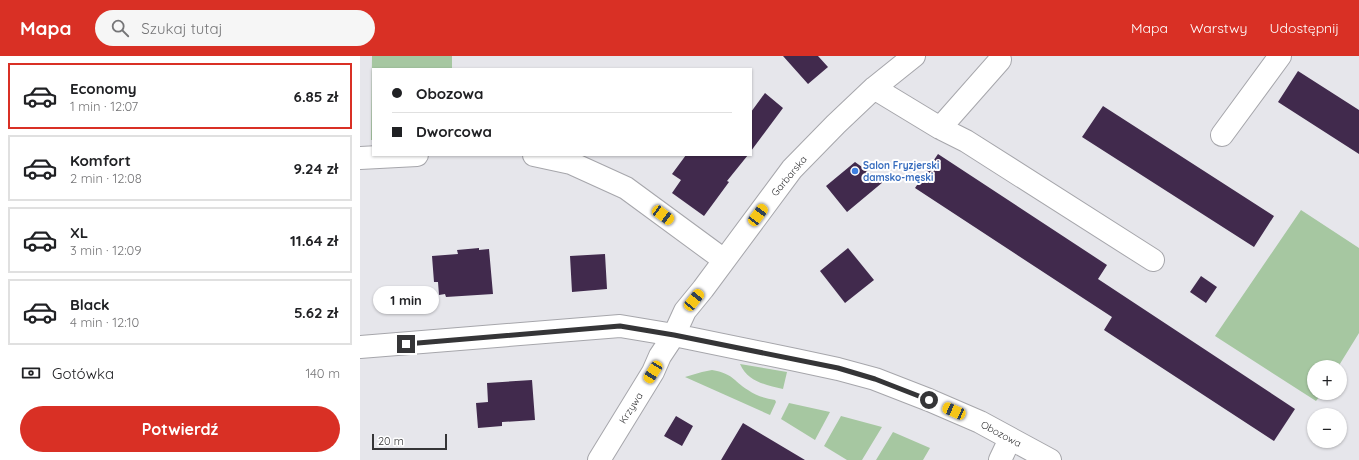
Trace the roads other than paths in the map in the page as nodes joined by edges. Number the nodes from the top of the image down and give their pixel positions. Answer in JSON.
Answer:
{"nodes":[{"id":1,"x":914,"y":56,"type":"edge"},
{"id":2,"x":1280,"y":56,"type":"edge"},
{"id":3,"x":1000,"y":60,"type":"dead end"},
{"id":4,"x":874,"y":88,"type":"junction"},
{"id":5,"x":940,"y":128,"type":"junction"},
{"id":6,"x":1222,"y":135,"type":"dead end"},
{"id":7,"x":398,"y":156,"type":"edge"},
{"id":8,"x":539,"y":156,"type":"edge"},
{"id":9,"x":360,"y":158,"type":"edge"},
{"id":10,"x":724,"y":260,"type":"junction"},
{"id":11,"x":1153,"y":260,"type":"dead end"},
{"id":12,"x":674,"y":335,"type":"junction"},
{"id":13,"x":360,"y":347,"type":"edge"},
{"id":14,"x":1010,"y":439,"type":"junction"},
{"id":15,"x":600,"y":459,"type":"edge"},
{"id":16,"x":1000,"y":460,"type":"edge"},
{"id":17,"x":1050,"y":460,"type":"edge"}],
"edges":[{"from":1,"to":4,"type":"street","name":"Garbarska"},
{"from":2,"to":6,"type":"street"},
{"from":3,"to":5,"type":"street"},
{"from":4,"to":5,"type":"street"},
{"from":4,"to":10,"type":"street","name":"Garbarska"},
{"from":5,"to":11,"type":"street"},
{"from":7,"to":9,"type":"street"},
{"from":8,"to":10,"type":"street"},
{"from":10,"to":12,"type":"street","name":"Garbarska"},
{"from":12,"to":13,"type":"street","name":"Obozowa"},
{"from":12,"to":14,"type":"street","name":"Obozowa"},
{"from":12,"to":15,"type":"street","name":"Krzywa"},
{"from":14,"to":16,"type":"street"},
{"from":14,"to":17,"type":"street","name":"Obozowa"}]}
